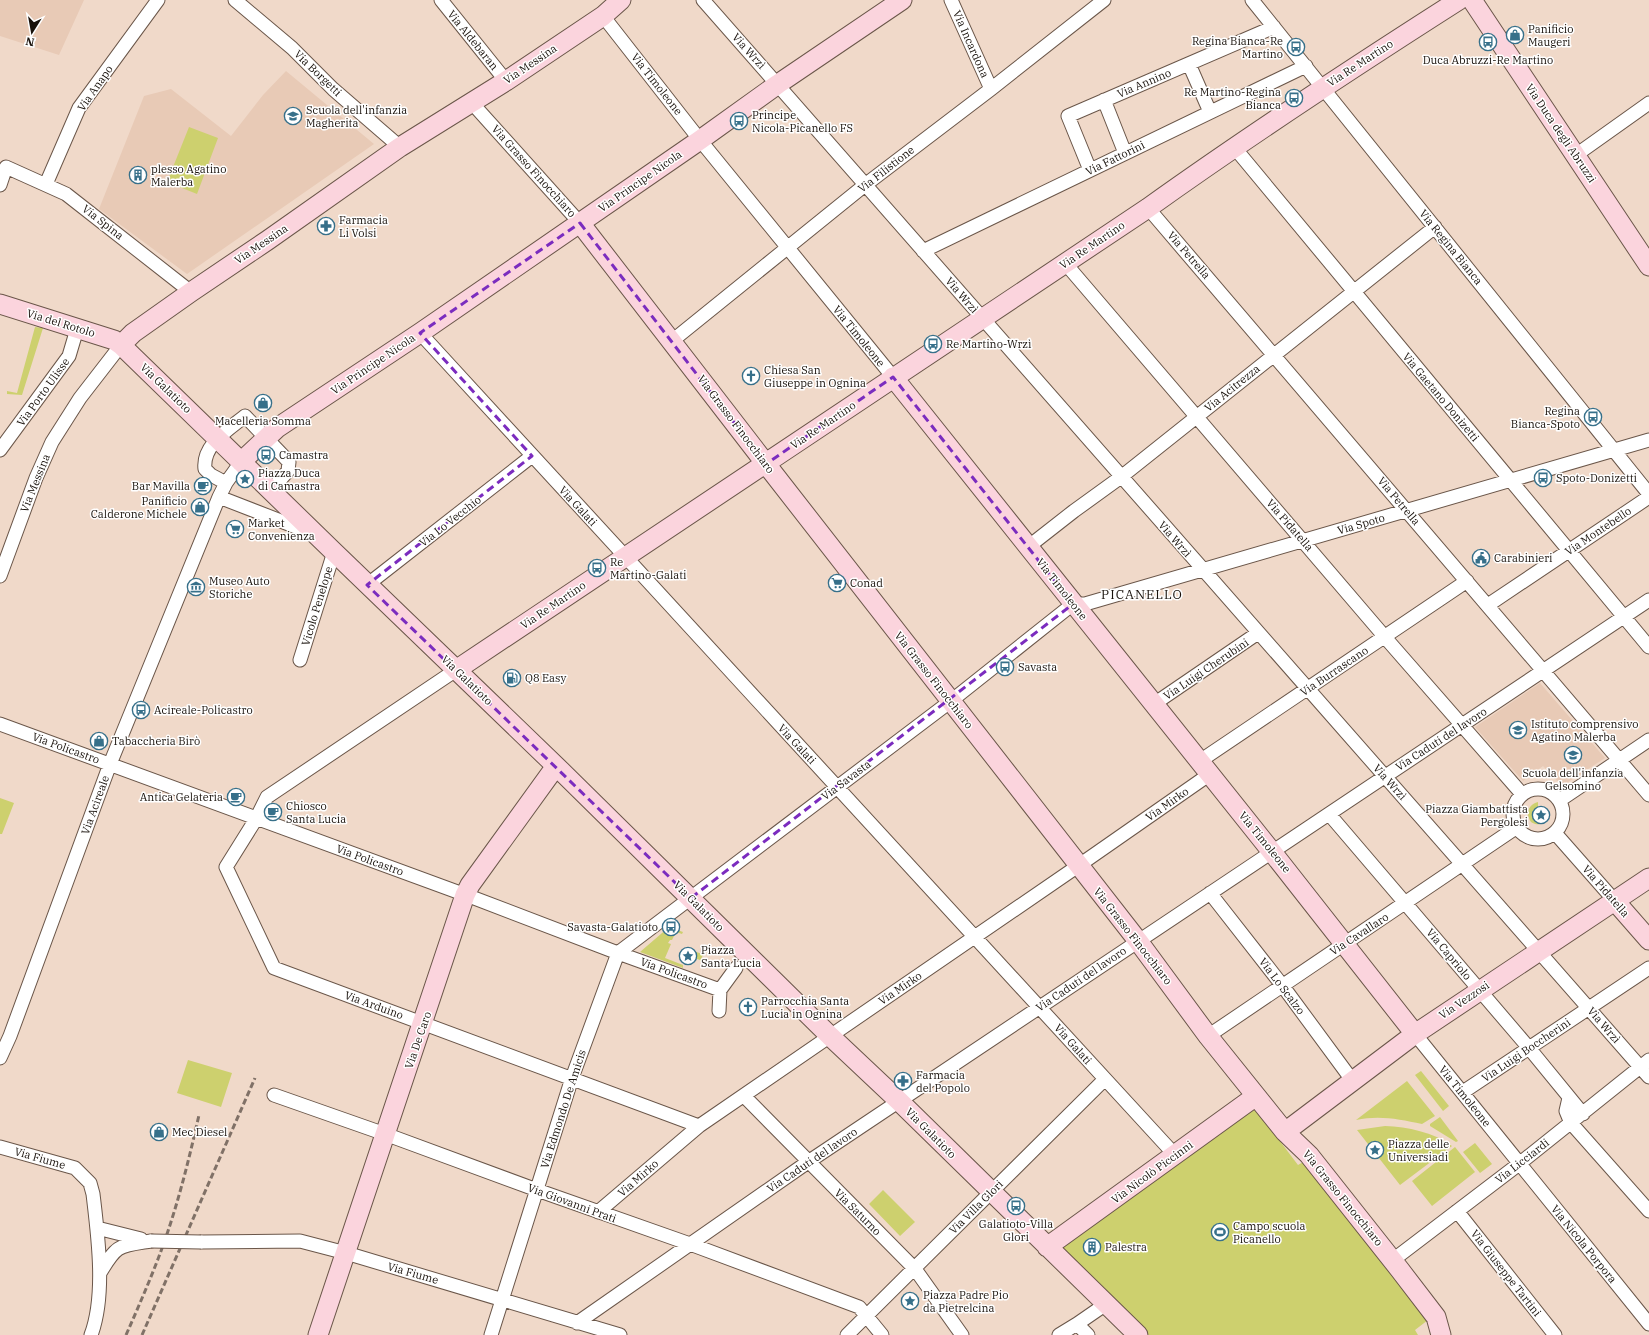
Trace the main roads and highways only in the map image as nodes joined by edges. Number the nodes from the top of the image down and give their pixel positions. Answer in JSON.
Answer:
{"nodes":[{"id":1,"x":621,"y":0,"type":"edge"},
{"id":2,"x":902,"y":0,"type":"edge"},
{"id":3,"x":1459,"y":0,"type":"edge"},
{"id":4,"x":1472,"y":0,"type":"edge"},
{"id":5,"x":580,"y":223,"type":"junction"},
{"id":6,"x":1649,"y":266,"type":"edge"},
{"id":7,"x":0,"y":304,"type":"edge"},
{"id":8,"x":121,"y":344,"type":"junction"},
{"id":9,"x":892,"y":378,"type":"junction"},
{"id":10,"x":241,"y":462,"type":"junction"},
{"id":11,"x":766,"y":464,"type":"junction"},
{"id":12,"x":456,"y":670,"type":"junction"},
{"id":13,"x":556,"y":766,"type":"junction"},
{"id":14,"x":1649,"y":878,"type":"edge"},
{"id":15,"x":1614,"y":900,"type":"junction"},
{"id":16,"x":1649,"y":940,"type":"edge"},
{"id":17,"x":1415,"y":1034,"type":"junction"},
{"id":18,"x":1256,"y":1096,"type":"junction"},
{"id":19,"x":1285,"y":1132,"type":"junction"},
{"id":20,"x":1047,"y":1247,"type":"junction"},
{"id":21,"x":318,"y":1335,"type":"edge"},
{"id":22,"x":1138,"y":1335,"type":"edge"},
{"id":23,"x":1441,"y":1335,"type":"edge"}],
"edges":[{"from":1,"to":8,"type":"main road","name":"Via Messina"},
{"from":2,"to":5,"type":"main road","name":"Via Principe Nicola"},
{"from":3,"to":9,"type":"main road","name":"Via Re Martino"},
{"from":4,"to":6,"type":"main road","name":"Via Duca degli Abruzzi"},
{"from":5,"to":10,"type":"main road","name":"Via Principe Nicola"},
{"from":5,"to":11,"type":"main road","name":"Via Grasso Finocchiaro"},
{"from":7,"to":8,"type":"main road","name":"Via del Rotolo"},
{"from":8,"to":10,"type":"main road","name":"Via Galatioto"},
{"from":9,"to":11,"type":"main road","name":"Via Re Martino"},
{"from":9,"to":17,"type":"main road","name":"Via Timoleone"},
{"from":10,"to":12,"type":"main road","name":"Via Galatioto"},
{"from":11,"to":12,"type":"main road","name":"Via Re Martino"},
{"from":11,"to":18,"type":"main road","name":"Via Grasso Finocchiaro"},
{"from":12,"to":13,"type":"main road","name":"Via Galatioto"},
{"from":13,"to":20,"type":"main road","name":"Via Galatioto"},
{"from":13,"to":21,"type":"main road","name":"Via De Caro"},
{"from":14,"to":15,"type":"main road","name":"Via Vezzosi"},
{"from":15,"to":16,"type":"main road","name":"Via Pidatella"},
{"from":15,"to":17,"type":"main road","name":"Via Vezzosi"},
{"from":17,"to":19,"type":"main road","name":"Via Vezzosi"},
{"from":18,"to":19,"type":"main road","name":"Via Grasso Finocchiaro"},
{"from":18,"to":20,"type":"main road","name":"Via Nicolò Piccinni"},
{"from":19,"to":23,"type":"main road","name":"Via Grasso Finocchiaro"},
{"from":20,"to":22,"type":"main road","name":"Via Galatioto"}]}
